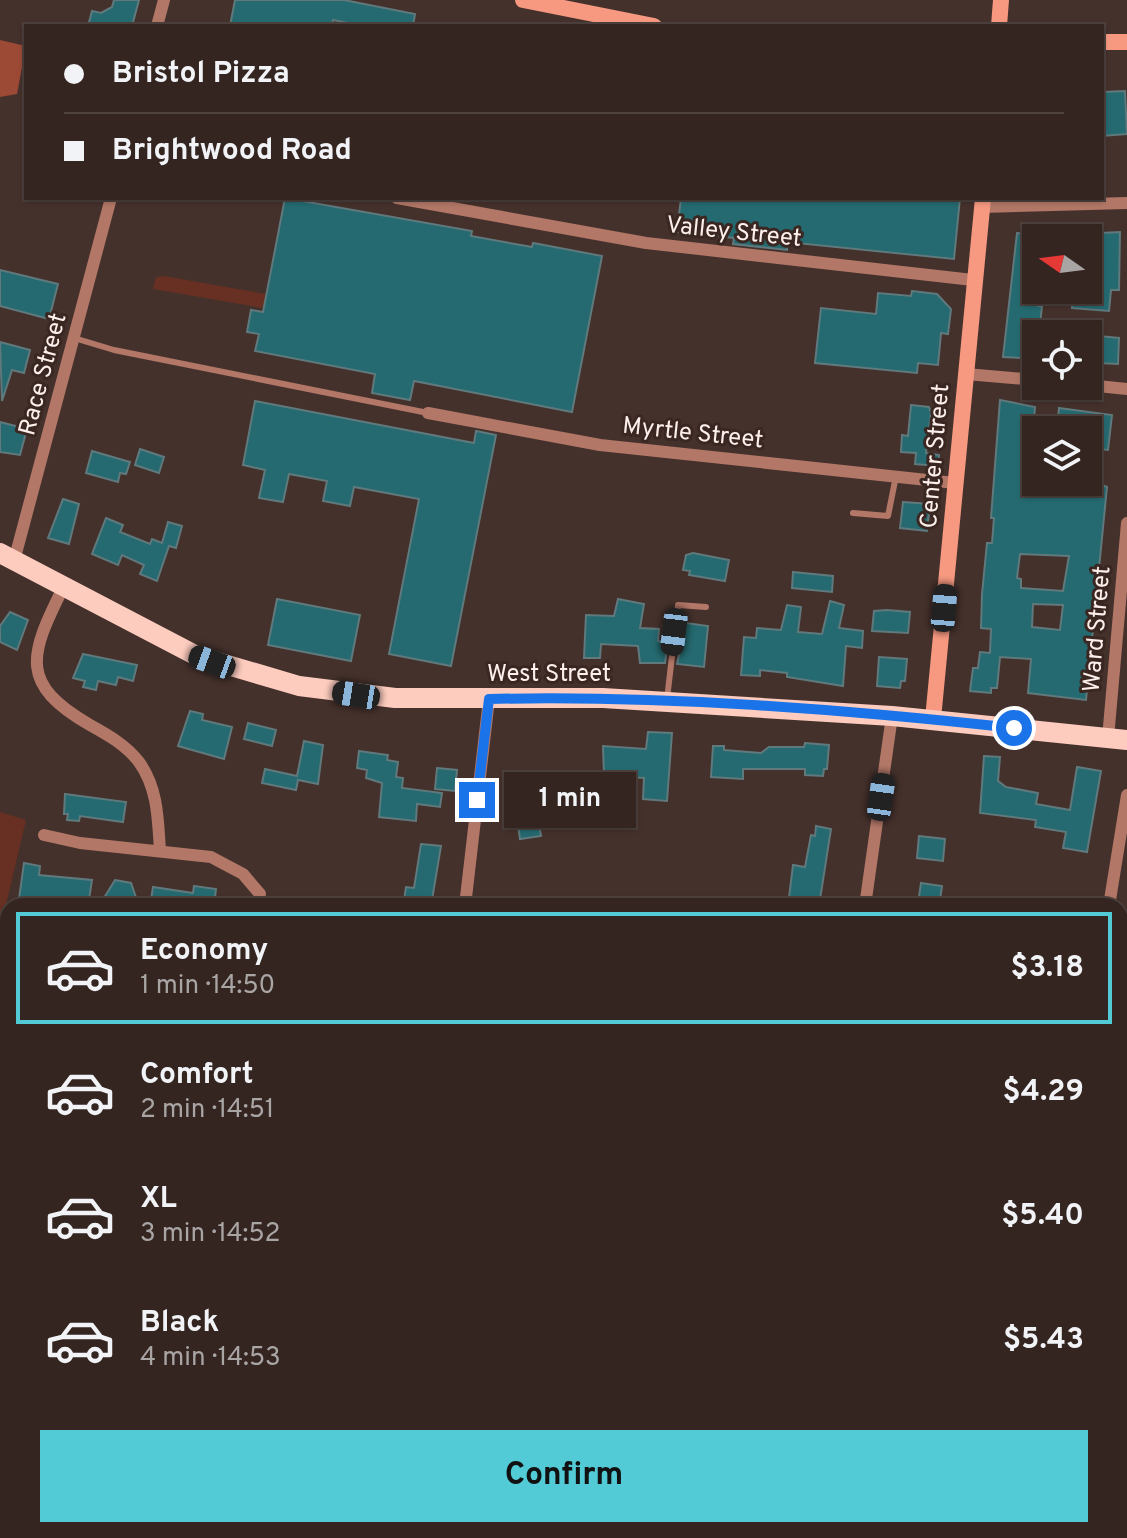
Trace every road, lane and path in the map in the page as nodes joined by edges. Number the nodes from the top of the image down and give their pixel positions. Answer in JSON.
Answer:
{"nodes":[{"id":1,"x":164,"y":0,"type":"edge"},
{"id":2,"x":523,"y":0,"type":"edge"},
{"id":3,"x":1001,"y":0,"type":"edge"},
{"id":4,"x":158,"y":24,"type":"edge"},
{"id":5,"x":644,"y":24,"type":"edge"},
{"id":6,"x":999,"y":24,"type":"edge"},
{"id":7,"x":1104,"y":42,"type":"edge"},
{"id":8,"x":1127,"y":42,"type":"edge"},
{"id":9,"x":110,"y":200,"type":"edge"},
{"id":10,"x":408,"y":200,"type":"edge"},
{"id":11,"x":982,"y":202,"type":"edge"},
{"id":12,"x":1127,"y":203,"type":"edge"},
{"id":13,"x":973,"y":280,"type":"junction"},
{"id":14,"x":74,"y":338,"type":"junction"},
{"id":15,"x":966,"y":374,"type":"junction"},
{"id":16,"x":1022,"y":379,"type":"edge"},
{"id":17,"x":1102,"y":386,"type":"edge"},
{"id":18,"x":1127,"y":389,"type":"edge"},
{"id":19,"x":428,"y":413,"type":"joint"},
{"id":20,"x":896,"y":476,"type":"junction"},
{"id":21,"x":955,"y":483,"type":"junction"},
{"id":22,"x":853,"y":513,"type":"dead end"},
{"id":23,"x":1127,"y":523,"type":"edge"},
{"id":24,"x":7,"y":557,"type":"edge"},
{"id":25,"x":63,"y":588,"type":"junction"},
{"id":26,"x":706,"y":607,"type":"dead end"},
{"id":27,"x":489,"y":699,"type":"junction"},
{"id":28,"x":667,"y":702,"type":"junction"},
{"id":29,"x":892,"y":716,"type":"junction"},
{"id":30,"x":933,"y":719,"type":"junction"},
{"id":31,"x":1118,"y":739,"type":"edge"},
{"id":32,"x":1127,"y":795,"type":"edge"},
{"id":33,"x":44,"y":835,"type":"dead end"},
{"id":34,"x":1123,"y":848,"type":"edge"},
{"id":35,"x":160,"y":851,"type":"junction"},
{"id":36,"x":260,"y":894,"type":"dead end"},
{"id":37,"x":466,"y":898,"type":"edge"},
{"id":38,"x":866,"y":898,"type":"edge"},
{"id":39,"x":1111,"y":898,"type":"edge"}],
"edges":[{"from":1,"to":4,"type":"street"},
{"from":2,"to":5,"type":"street"},
{"from":3,"to":6,"type":"street"},
{"from":7,"to":8,"type":"street"},
{"from":9,"to":14,"type":"street","name":"Race Street"},
{"from":10,"to":13,"type":"street","name":"Valley Street"},
{"from":11,"to":12,"type":"street"},
{"from":11,"to":13,"type":"street","name":"Center Street"},
{"from":13,"to":15,"type":"street","name":"Center Street"},
{"from":14,"to":19,"type":"lane"},
{"from":14,"to":24,"type":"street","name":"Race Street"},
{"from":15,"to":16,"type":"street"},
{"from":15,"to":21,"type":"street","name":"Center Street"},
{"from":17,"to":18,"type":"street"},
{"from":19,"to":20,"type":"street","name":"Myrtle Street"},
{"from":20,"to":21,"type":"street","name":"Myrtle Street"},
{"from":20,"to":22,"type":"lane"},
{"from":21,"to":30,"type":"street","name":"Center Street"},
{"from":23,"to":31,"type":"street","name":"Ward Street"},
{"from":24,"to":25,"type":"main road","name":"West Street"},
{"from":25,"to":27,"type":"main road","name":"West Street"},
{"from":25,"to":35,"type":"street"},
{"from":26,"to":28,"type":"lane"},
{"from":27,"to":28,"type":"main road","name":"West Street"},
{"from":27,"to":37,"type":"street"},
{"from":28,"to":29,"type":"main road","name":"West Street"},
{"from":29,"to":30,"type":"main road","name":"West Street"},
{"from":29,"to":38,"type":"street"},
{"from":30,"to":31,"type":"main road","name":"West Street"},
{"from":32,"to":34,"type":"street"},
{"from":33,"to":35,"type":"street"},
{"from":34,"to":39,"type":"street"},
{"from":35,"to":36,"type":"street"}]}
